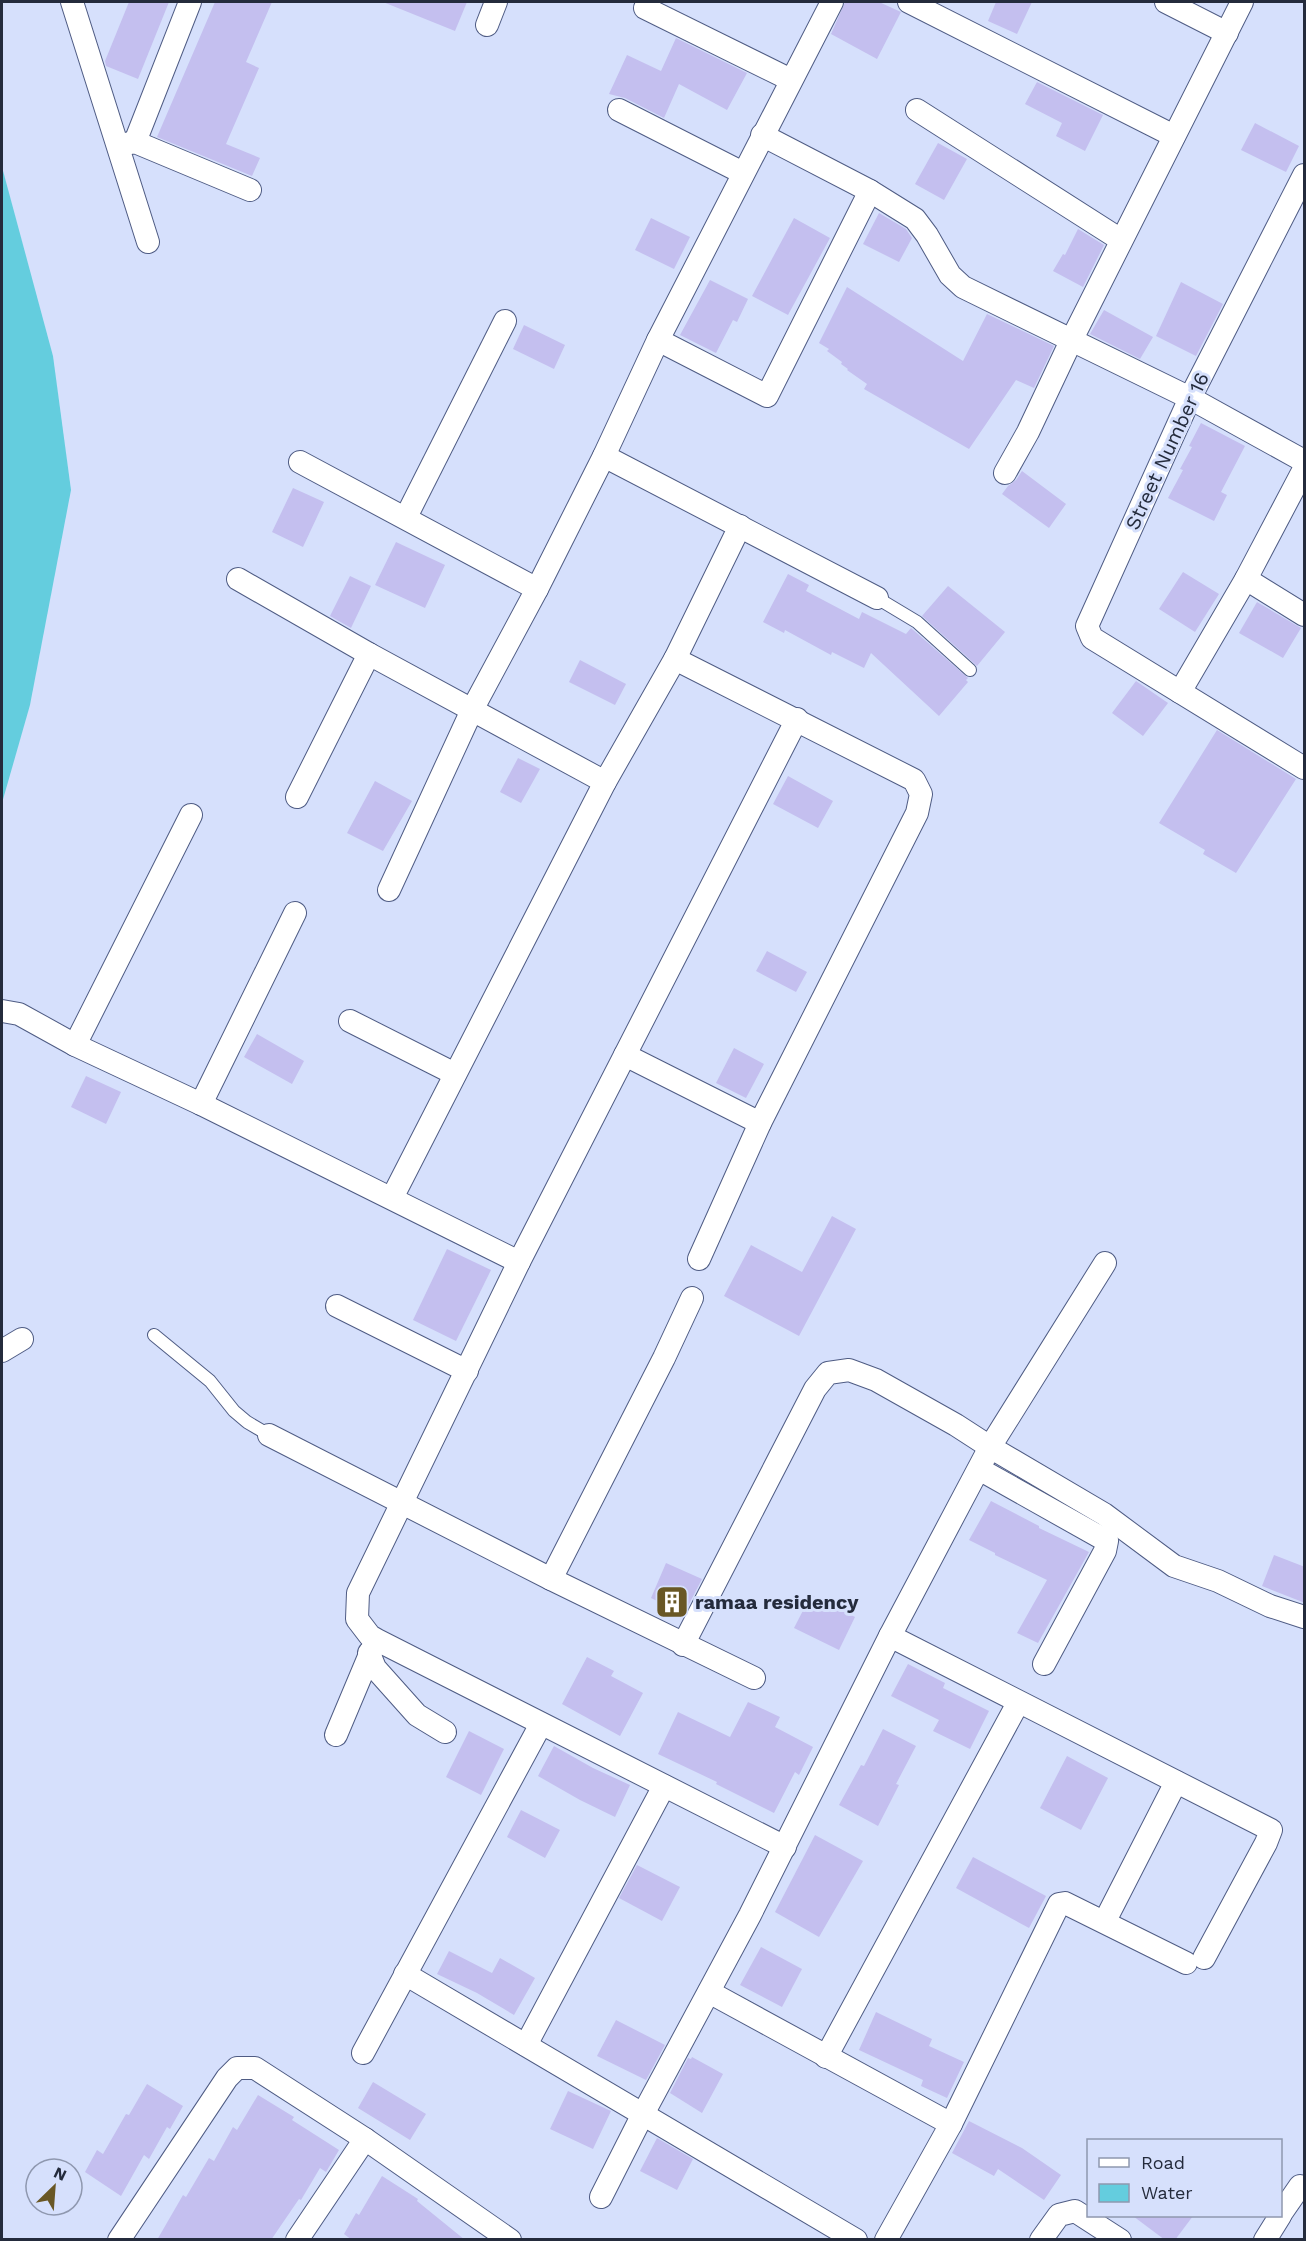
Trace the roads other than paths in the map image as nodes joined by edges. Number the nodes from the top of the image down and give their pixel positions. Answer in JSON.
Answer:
{"nodes":[{"id":1,"x":72,"y":2,"type":"edge"},
{"id":2,"x":190,"y":2,"type":"edge"},
{"id":3,"x":496,"y":2,"type":"edge"},
{"id":4,"x":832,"y":2,"type":"edge"},
{"id":5,"x":909,"y":2,"type":"edge"},
{"id":6,"x":1166,"y":2,"type":"edge"},
{"id":7,"x":1242,"y":2,"type":"edge"},
{"id":8,"x":645,"y":8,"type":"dead end"},
{"id":9,"x":487,"y":25,"type":"dead end"},
{"id":10,"x":1227,"y":33,"type":"junction"},
{"id":11,"x":791,"y":80,"type":"junction"},
{"id":12,"x":619,"y":110,"type":"dead end"},
{"id":13,"x":917,"y":110,"type":"dead end"},
{"id":14,"x":762,"y":135,"type":"junction"},
{"id":15,"x":1174,"y":135,"type":"junction"},
{"id":16,"x":126,"y":144,"type":"junction"},
{"id":17,"x":743,"y":173,"type":"junction"},
{"id":18,"x":1305,"y":176,"type":"edge"},
{"id":19,"x":250,"y":189,"type":"dead end"},
{"id":20,"x":870,"y":191,"type":"junction"},
{"id":21,"x":1121,"y":240,"type":"junction"},
{"id":22,"x":148,"y":242,"type":"dead end"},
{"id":23,"x":505,"y":321,"type":"dead end"},
{"id":24,"x":658,"y":340,"type":"junction"},
{"id":25,"x":1071,"y":341,"type":"junction"},
{"id":26,"x":1190,"y":398,"type":"junction"},
{"id":27,"x":604,"y":456,"type":"junction"},
{"id":28,"x":1305,"y":461,"type":"edge"},
{"id":29,"x":300,"y":462,"type":"dead end"},
{"id":30,"x":1305,"y":470,"type":"edge"},
{"id":31,"x":1005,"y":473,"type":"dead end"},
{"id":32,"x":406,"y":517,"type":"junction"},
{"id":33,"x":740,"y":526,"type":"junction"},
{"id":34,"x":238,"y":579,"type":"dead end"},
{"id":35,"x":1246,"y":579,"type":"junction"},
{"id":36,"x":537,"y":589,"type":"junction"},
{"id":37,"x":877,"y":598,"type":"joint"},
{"id":38,"x":1305,"y":615,"type":"edge"},
{"id":39,"x":369,"y":654,"type":"junction"},
{"id":40,"x":675,"y":659,"type":"junction"},
{"id":41,"x":970,"y":670,"type":"dead end"},
{"id":42,"x":1180,"y":692,"type":"junction"},
{"id":43,"x":472,"y":710,"type":"junction"},
{"id":44,"x":797,"y":719,"type":"junction"},
{"id":45,"x":1305,"y":768,"type":"edge"},
{"id":46,"x":605,"y":782,"type":"junction"},
{"id":47,"x":297,"y":797,"type":"dead end"},
{"id":48,"x":191,"y":815,"type":"dead end"},
{"id":49,"x":389,"y":890,"type":"dead end"},
{"id":50,"x":295,"y":913,"type":"dead end"},
{"id":51,"x":2,"y":1011,"type":"edge"},
{"id":52,"x":350,"y":1021,"type":"dead end"},
{"id":53,"x":75,"y":1045,"type":"junction"},
{"id":54,"x":625,"y":1055,"type":"junction"},
{"id":55,"x":455,"y":1074,"type":"junction"},
{"id":56,"x":201,"y":1104,"type":"junction"},
{"id":57,"x":760,"y":1123,"type":"junction"},
{"id":58,"x":392,"y":1198,"type":"junction"},
{"id":59,"x":699,"y":1259,"type":"dead end"},
{"id":60,"x":519,"y":1262,"type":"junction"},
{"id":61,"x":1105,"y":1263,"type":"dead end"},
{"id":62,"x":692,"y":1299,"type":"dead end"},
{"id":63,"x":337,"y":1306,"type":"dead end"},
{"id":64,"x":154,"y":1335,"type":"dead end"},
{"id":65,"x":22,"y":1339,"type":"dead end"},
{"id":66,"x":2,"y":1351,"type":"edge"},
{"id":67,"x":467,"y":1371,"type":"junction"},
{"id":68,"x":269,"y":1435,"type":"joint"},
{"id":69,"x":990,"y":1448,"type":"junction"},
{"id":70,"x":979,"y":1469,"type":"junction"},
{"id":71,"x":402,"y":1505,"type":"junction"},
{"id":72,"x":551,"y":1579,"type":"junction"},
{"id":73,"x":1305,"y":1617,"type":"edge"},
{"id":74,"x":890,"y":1636,"type":"junction"},
{"id":75,"x":683,"y":1645,"type":"junction"},
{"id":76,"x":373,"y":1647,"type":"junction"},
{"id":77,"x":1044,"y":1664,"type":"dead end"},
{"id":78,"x":754,"y":1678,"type":"dead end"},
{"id":79,"x":1018,"y":1702,"type":"junction"},
{"id":80,"x":541,"y":1724,"type":"junction"},
{"id":81,"x":445,"y":1732,"type":"dead end"},
{"id":82,"x":336,"y":1735,"type":"dead end"},
{"id":83,"x":1176,"y":1782,"type":"junction"},
{"id":84,"x":664,"y":1786,"type":"junction"},
{"id":85,"x":785,"y":1847,"type":"junction"},
{"id":86,"x":1109,"y":1913,"type":"dead end"},
{"id":87,"x":405,"y":1974,"type":"junction"},
{"id":88,"x":709,"y":1992,"type":"junction"},
{"id":89,"x":526,"y":2045,"type":"junction"},
{"id":90,"x":363,"y":2053,"type":"dead end"},
{"id":91,"x":826,"y":2056,"type":"junction"},
{"id":92,"x":643,"y":2114,"type":"junction"},
{"id":93,"x":951,"y":2124,"type":"junction"},
{"id":94,"x":365,"y":2139,"type":"junction"},
{"id":95,"x":1299,"y":2186,"type":"dead end"},
{"id":96,"x":601,"y":2197,"type":"dead end"},
{"id":97,"x":1282,"y":2212,"type":"edge"},
{"id":98,"x":1279,"y":2217,"type":"edge"},
{"id":99,"x":504,"y":2238,"type":"edge"},
{"id":100,"x":119,"y":2240,"type":"edge"},
{"id":101,"x":297,"y":2240,"type":"edge"},
{"id":102,"x":856,"y":2240,"type":"edge"},
{"id":103,"x":886,"y":2240,"type":"edge"},
{"id":104,"x":1041,"y":2240,"type":"edge"},
{"id":105,"x":1120,"y":2240,"type":"edge"},
{"id":106,"x":1265,"y":2240,"type":"edge"}],
"edges":[{"from":1,"to":16,"type":"street"},
{"from":2,"to":16,"type":"street"},
{"from":3,"to":9,"type":"street"},
{"from":4,"to":11,"type":"street"},
{"from":5,"to":15,"type":"street"},
{"from":6,"to":10,"type":"street"},
{"from":7,"to":10,"type":"street"},
{"from":8,"to":11,"type":"street"},
{"from":10,"to":15,"type":"street"},
{"from":11,"to":14,"type":"street"},
{"from":12,"to":17,"type":"street"},
{"from":13,"to":21,"type":"street"},
{"from":14,"to":17,"type":"street"},
{"from":14,"to":20,"type":"street"},
{"from":15,"to":21,"type":"street"},
{"from":16,"to":19,"type":"street"},
{"from":16,"to":22,"type":"street"},
{"from":17,"to":24,"type":"street"},
{"from":18,"to":26,"type":"street","name":"Street Number 16"},
{"from":20,"to":24,"type":"street"},
{"from":20,"to":25,"type":"street"},
{"from":21,"to":25,"type":"street"},
{"from":23,"to":32,"type":"street"},
{"from":24,"to":27,"type":"street"},
{"from":25,"to":26,"type":"street"},
{"from":25,"to":31,"type":"street"},
{"from":26,"to":28,"type":"street"},
{"from":26,"to":42,"type":"street","name":"Street Number 16"},
{"from":27,"to":33,"type":"street"},
{"from":27,"to":36,"type":"street"},
{"from":29,"to":32,"type":"street"},
{"from":30,"to":35,"type":"street"},
{"from":32,"to":36,"type":"street"},
{"from":33,"to":37,"type":"street"},
{"from":33,"to":40,"type":"street"},
{"from":34,"to":39,"type":"street"},
{"from":35,"to":38,"type":"street"},
{"from":35,"to":42,"type":"street"},
{"from":36,"to":43,"type":"street"},
{"from":37,"to":41,"type":"lane"},
{"from":39,"to":43,"type":"street"},
{"from":39,"to":47,"type":"street"},
{"from":40,"to":44,"type":"street"},
{"from":40,"to":46,"type":"street"},
{"from":42,"to":45,"type":"street","name":"Street Number 16"},
{"from":43,"to":46,"type":"street"},
{"from":43,"to":49,"type":"street"},
{"from":44,"to":54,"type":"street"},
{"from":44,"to":57,"type":"street"},
{"from":46,"to":55,"type":"street"},
{"from":48,"to":53,"type":"street"},
{"from":50,"to":56,"type":"street"},
{"from":51,"to":53,"type":"street"},
{"from":52,"to":55,"type":"street"},
{"from":53,"to":56,"type":"street"},
{"from":54,"to":57,"type":"street"},
{"from":54,"to":60,"type":"street"},
{"from":55,"to":58,"type":"street"},
{"from":56,"to":58,"type":"street"},
{"from":57,"to":59,"type":"street"},
{"from":58,"to":60,"type":"street"},
{"from":60,"to":67,"type":"street"},
{"from":61,"to":69,"type":"street"},
{"from":62,"to":72,"type":"street"},
{"from":63,"to":67,"type":"street"},
{"from":64,"to":68,"type":"lane"},
{"from":65,"to":66,"type":"street"},
{"from":67,"to":71,"type":"street"},
{"from":68,"to":71,"type":"street"},
{"from":69,"to":70,"type":"street"},
{"from":69,"to":73,"type":"street"},
{"from":69,"to":75,"type":"street"},
{"from":70,"to":74,"type":"street"},
{"from":70,"to":77,"type":"street"},
{"from":71,"to":72,"type":"street"},
{"from":71,"to":76,"type":"street"},
{"from":72,"to":75,"type":"street"},
{"from":74,"to":79,"type":"street"},
{"from":74,"to":85,"type":"street"},
{"from":75,"to":78,"type":"street"},
{"from":76,"to":80,"type":"street"},
{"from":76,"to":81,"type":"street"},
{"from":76,"to":82,"type":"street"},
{"from":79,"to":83,"type":"street"},
{"from":79,"to":91,"type":"street"},
{"from":80,"to":84,"type":"street"},
{"from":80,"to":87,"type":"street"},
{"from":83,"to":86,"type":"street"},
{"from":83,"to":93,"type":"street"},
{"from":84,"to":85,"type":"street"},
{"from":84,"to":89,"type":"street"},
{"from":85,"to":88,"type":"street"},
{"from":87,"to":89,"type":"street"},
{"from":87,"to":90,"type":"street"},
{"from":88,"to":91,"type":"street"},
{"from":88,"to":92,"type":"street"},
{"from":89,"to":92,"type":"street"},
{"from":91,"to":93,"type":"street"},
{"from":92,"to":96,"type":"street"},
{"from":92,"to":102,"type":"street"},
{"from":93,"to":103,"type":"street"},
{"from":94,"to":99,"type":"street"},
{"from":94,"to":100,"type":"street"},
{"from":94,"to":101,"type":"street"},
{"from":95,"to":97,"type":"street"},
{"from":98,"to":106,"type":"street"},
{"from":104,"to":105,"type":"street"}]}
